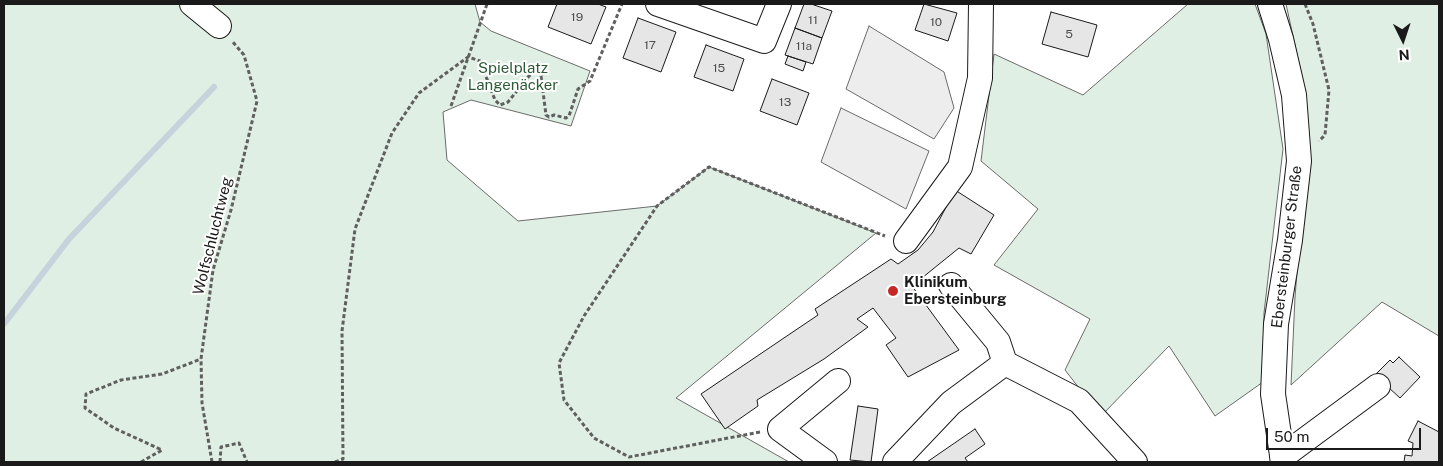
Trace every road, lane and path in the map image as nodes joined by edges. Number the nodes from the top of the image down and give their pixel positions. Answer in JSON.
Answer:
{"nodes":[{"id":1,"x":192,"y":4,"type":"edge"},
{"id":2,"x":487,"y":4,"type":"edge"},
{"id":3,"x":622,"y":4,"type":"edge"},
{"id":4,"x":658,"y":4,"type":"edge"},
{"id":5,"x":778,"y":4,"type":"edge"},
{"id":6,"x":981,"y":4,"type":"edge"},
{"id":7,"x":1270,"y":4,"type":"edge"},
{"id":8,"x":1305,"y":4,"type":"edge"},
{"id":9,"x":219,"y":26,"type":"joint"},
{"id":10,"x":468,"y":57,"type":"junction"},
{"id":11,"x":451,"y":106,"type":"dead end"},
{"id":12,"x":1299,"y":161,"type":"junction"},
{"id":13,"x":906,"y":241,"type":"joint"},
{"id":14,"x":951,"y":285,"type":"dead end"},
{"id":15,"x":200,"y":360,"type":"junction"},
{"id":16,"x":1004,"y":363,"type":"junction"},
{"id":17,"x":838,"y":382,"type":"dead end"},
{"id":18,"x":1378,"y":386,"type":"dead end"},
{"id":19,"x":780,"y":429,"type":"junction"},
{"id":20,"x":1283,"y":460,"type":"edge"},
{"id":21,"x":141,"y":462,"type":"edge"},
{"id":22,"x":212,"y":462,"type":"edge"},
{"id":23,"x":220,"y":462,"type":"edge"},
{"id":24,"x":247,"y":462,"type":"edge"},
{"id":25,"x":335,"y":462,"type":"edge"},
{"id":26,"x":826,"y":462,"type":"edge"},
{"id":27,"x":895,"y":462,"type":"edge"},
{"id":28,"x":1135,"y":462,"type":"edge"}],
"edges":[{"from":1,"to":9,"type":"street"},
{"from":2,"to":10,"type":"path"},
{"from":3,"to":10,"type":"path"},
{"from":4,"to":5,"type":"street"},
{"from":6,"to":13,"type":"street"},
{"from":7,"to":12,"type":"street","name":"Ebersteinburger Straße"},
{"from":8,"to":12,"type":"path"},
{"from":9,"to":15,"type":"path","name":"Wolfschluchtweg"},
{"from":10,"to":11,"type":"path"},
{"from":10,"to":25,"type":"path"},
{"from":12,"to":20,"type":"street","name":"Ebersteinburger Straße"},
{"from":13,"to":19,"type":"path"},
{"from":14,"to":16,"type":"street"},
{"from":15,"to":21,"type":"path"},
{"from":15,"to":22,"type":"path","name":"Wolfschluchtweg"},
{"from":16,"to":27,"type":"street"},
{"from":16,"to":28,"type":"street"},
{"from":17,"to":19,"type":"street"},
{"from":18,"to":20,"type":"street"},
{"from":19,"to":26,"type":"street"},
{"from":23,"to":24,"type":"path"}]}
